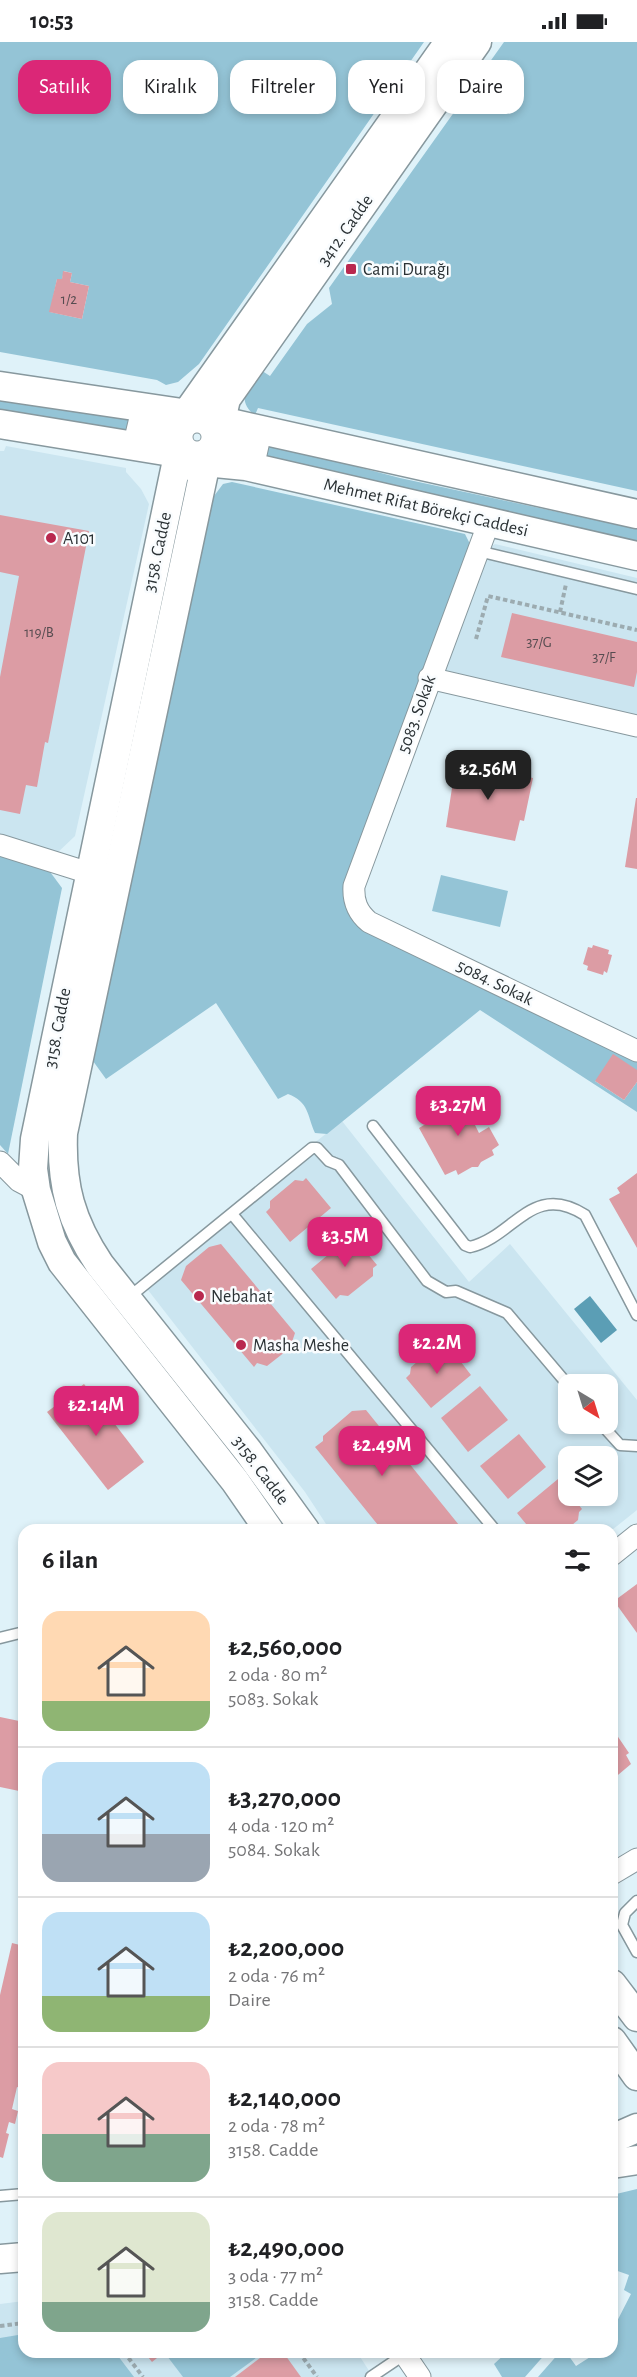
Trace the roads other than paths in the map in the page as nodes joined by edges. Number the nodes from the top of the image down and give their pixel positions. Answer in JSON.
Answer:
{"nodes":[{"id":1,"x":448,"y":42,"type":"edge"},
{"id":2,"x":477,"y":42,"type":"edge"},
{"id":3,"x":0,"y":386,"type":"edge"},
{"id":4,"x":186,"y":417,"type":"junction"},
{"id":5,"x":221,"y":420,"type":"junction"},
{"id":6,"x":0,"y":424,"type":"edge"},
{"id":7,"x":192,"y":464,"type":"junction"},
{"id":8,"x":637,"y":514,"type":"edge"},
{"id":9,"x":489,"y":522,"type":"junction"},
{"id":10,"x":478,"y":551,"type":"junction"},
{"id":11,"x":637,"y":556,"type":"edge"},
{"id":12,"x":637,"y":589,"type":"edge"},
{"id":13,"x":429,"y":678,"type":"junction"},
{"id":14,"x":637,"y":726,"type":"edge"},
{"id":15,"x":0,"y":845,"type":"edge"},
{"id":16,"x":89,"y":873,"type":"junction"},
{"id":17,"x":357,"y":908,"type":"joint"},
{"id":18,"x":637,"y":1051,"type":"edge"},
{"id":19,"x":373,"y":1126,"type":"dead end"},
{"id":20,"x":0,"y":1162,"type":"edge"},
{"id":21,"x":36,"y":1190,"type":"junction"},
{"id":22,"x":232,"y":1214,"type":"junction"},
{"id":23,"x":128,"y":1298,"type":"junction"},
{"id":24,"x":637,"y":1315,"type":"edge"},
{"id":25,"x":103,"y":1317,"type":"junction"},
{"id":26,"x":559,"y":1374,"type":"edge"},
{"id":27,"x":610,"y":1434,"type":"edge"},
{"id":28,"x":637,"y":1446,"type":"edge"},
{"id":29,"x":265,"y":1524,"type":"edge"},
{"id":30,"x":301,"y":1524,"type":"edge"},
{"id":31,"x":490,"y":1524,"type":"edge"},
{"id":32,"x":637,"y":1535,"type":"edge"},
{"id":33,"x":618,"y":1550,"type":"edge"},
{"id":34,"x":18,"y":1634,"type":"edge"},
{"id":35,"x":0,"y":1638,"type":"edge"},
{"id":36,"x":637,"y":1859,"type":"edge"},
{"id":37,"x":618,"y":1870,"type":"edge"},
{"id":38,"x":637,"y":1901,"type":"edge"},
{"id":39,"x":637,"y":1953,"type":"edge"},
{"id":40,"x":622,"y":1989,"type":"edge"},
{"id":41,"x":637,"y":2017,"type":"edge"},
{"id":42,"x":618,"y":2049,"type":"edge"},
{"id":43,"x":637,"y":2076,"type":"edge"},
{"id":44,"x":637,"y":2128,"type":"edge"},
{"id":45,"x":618,"y":2136,"type":"edge"},
{"id":46,"x":637,"y":2160,"type":"edge"},
{"id":47,"x":618,"y":2163,"type":"edge"},
{"id":48,"x":18,"y":2194,"type":"edge"},
{"id":49,"x":0,"y":2196,"type":"edge"},
{"id":50,"x":18,"y":2258,"type":"edge"},
{"id":51,"x":0,"y":2259,"type":"edge"},
{"id":52,"x":397,"y":2358,"type":"edge"},
{"id":53,"x":407,"y":2358,"type":"edge"},
{"id":54,"x":371,"y":2377,"type":"edge"},
{"id":55,"x":420,"y":2377,"type":"edge"}],
"edges":[{"from":1,"to":4,"type":"street","name":"3412. Cadde"},
{"from":2,"to":5,"type":"street","name":"3412. Cadde"},
{"from":3,"to":4,"type":"street"},
{"from":4,"to":5,"type":"street"},
{"from":4,"to":7,"type":"street"},
{"from":5,"to":7,"type":"street"},
{"from":5,"to":8,"type":"street"},
{"from":6,"to":7,"type":"street","name":"Mehmet Rifat Börekçi Caddesi"},
{"from":7,"to":9,"type":"street","name":"Mehmet Rifat Börekçi Caddesi"},
{"from":7,"to":16,"type":"street","name":"3158. Cadde"},
{"from":7,"to":23,"type":"street","name":"3158. Cadde"},
{"from":9,"to":10,"type":"street","name":"5083. Sokak"},
{"from":9,"to":11,"type":"street","name":"Mehmet Rifat Börekçi Caddesi"},
{"from":10,"to":12,"type":"lane"},
{"from":10,"to":13,"type":"street","name":"5083. Sokak"},
{"from":13,"to":14,"type":"street"},
{"from":13,"to":17,"type":"street","name":"5083. Sokak"},
{"from":15,"to":16,"type":"street"},
{"from":16,"to":21,"type":"street","name":"3158. Cadde"},
{"from":17,"to":18,"type":"street","name":"5084. Sokak"},
{"from":19,"to":24,"type":"lane"},
{"from":20,"to":21,"type":"street"},
{"from":21,"to":25,"type":"street","name":"3158. Cadde"},
{"from":22,"to":23,"type":"lane"},
{"from":22,"to":26,"type":"lane"},
{"from":22,"to":31,"type":"lane"},
{"from":23,"to":25,"type":"street"},
{"from":23,"to":30,"type":"street","name":"3158. Cadde"},
{"from":25,"to":29,"type":"street","name":"3158. Cadde"},
{"from":27,"to":28,"type":"lane"},
{"from":32,"to":33,"type":"street"},
{"from":34,"to":35,"type":"lane"},
{"from":36,"to":37,"type":"street"},
{"from":38,"to":39,"type":"lane"},
{"from":40,"to":41,"type":"street"},
{"from":42,"to":43,"type":"street"},
{"from":44,"to":45,"type":"street"},
{"from":46,"to":47,"type":"street"},
{"from":48,"to":49,"type":"lane"},
{"from":50,"to":51,"type":"street"},
{"from":52,"to":54,"type":"lane"},
{"from":53,"to":55,"type":"street"}]}
